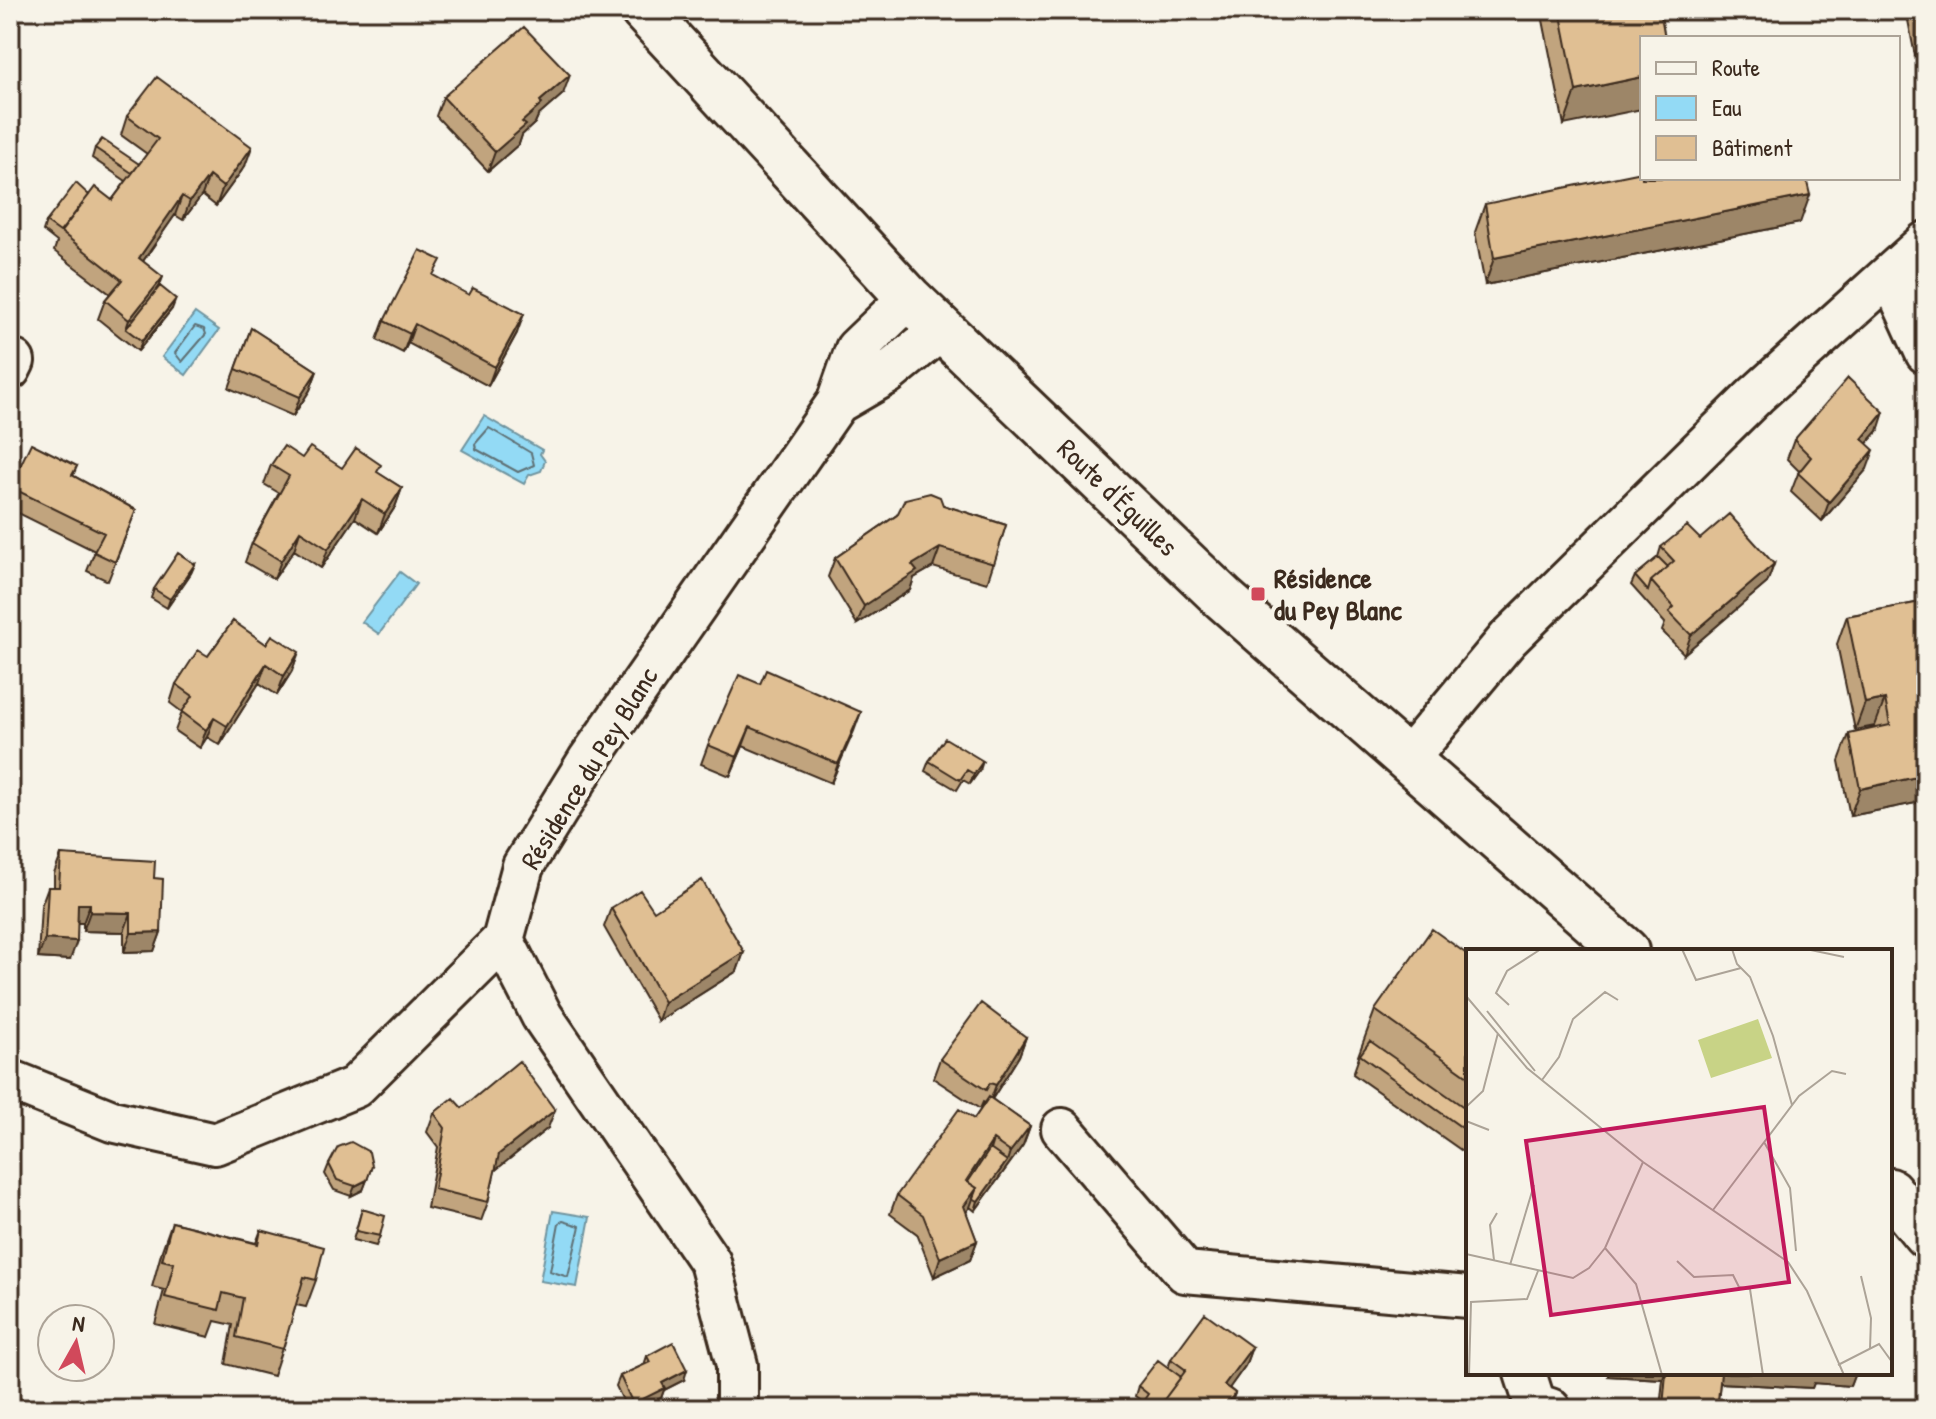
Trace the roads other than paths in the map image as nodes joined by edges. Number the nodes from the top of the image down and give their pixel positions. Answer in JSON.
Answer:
{"nodes":[{"id":1,"x":643,"y":10,"type":"edge"},
{"id":2,"x":1926,"y":242,"type":"edge"},
{"id":3,"x":1891,"y":276,"type":"junction"},
{"id":4,"x":909,"y":298,"type":"junction"},
{"id":5,"x":942,"y":329,"type":"junction"},
{"id":6,"x":1926,"y":353,"type":"edge"},
{"id":7,"x":837,"y":403,"type":"junction"},
{"id":8,"x":1407,"y":760,"type":"junction"},
{"id":9,"x":503,"y":940,"type":"junction"},
{"id":10,"x":1624,"y":949,"type":"edge"},
{"id":11,"x":10,"y":1080,"type":"edge"},
{"id":12,"x":1062,"y":1129,"type":"dead end"},
{"id":13,"x":1892,"y":1193,"type":"edge"},
{"id":14,"x":1926,"y":1235,"type":"edge"},
{"id":15,"x":1466,"y":1297,"type":"edge"},
{"id":16,"x":1526,"y":1375,"type":"edge"},
{"id":17,"x":737,"y":1409,"type":"edge"},
{"id":18,"x":1550,"y":1409,"type":"edge"}],
"edges":[{"from":1,"to":4,"type":"street","name":"Route d'Éguilles"},
{"from":2,"to":3,"type":"street"},
{"from":3,"to":6,"type":"street"},
{"from":3,"to":8,"type":"street"},
{"from":4,"to":5,"type":"street","name":"Route d'Éguilles"},
{"from":4,"to":7,"type":"street","name":"Résidence du Pey Blanc"},
{"from":5,"to":7,"type":"street","name":"Résidence du Pey Blanc"},
{"from":5,"to":8,"type":"street","name":"Route d'Éguilles"},
{"from":7,"to":9,"type":"street","name":"Résidence du Pey Blanc"},
{"from":8,"to":10,"type":"street","name":"Route d'Éguilles"},
{"from":9,"to":11,"type":"street"},
{"from":9,"to":17,"type":"street"},
{"from":12,"to":15,"type":"street"},
{"from":13,"to":14,"type":"street"},
{"from":16,"to":18,"type":"street"}]}
